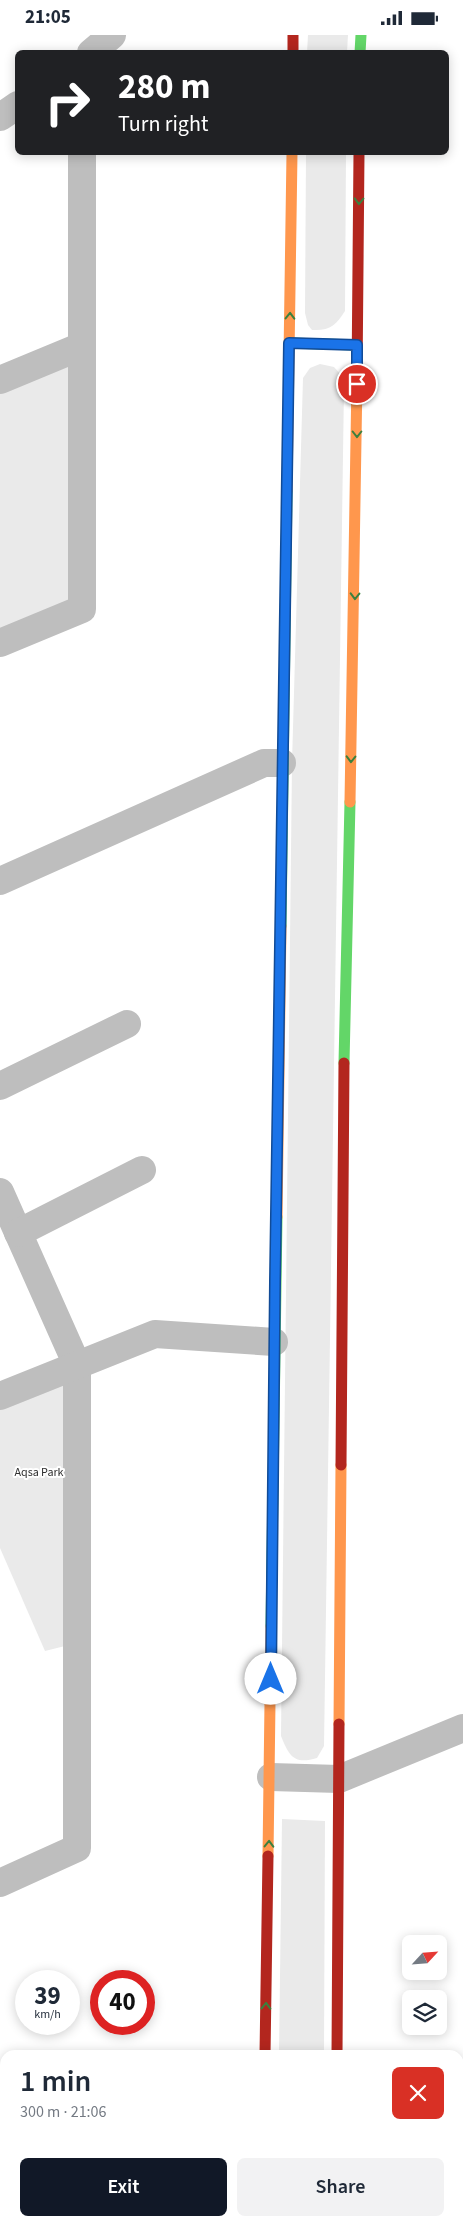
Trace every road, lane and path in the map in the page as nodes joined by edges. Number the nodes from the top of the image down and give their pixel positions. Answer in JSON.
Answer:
{"nodes":[{"id":1,"x":112,"y":35,"type":"edge"},
{"id":2,"x":293,"y":35,"type":"edge"},
{"id":3,"x":361,"y":35,"type":"edge"},
{"id":4,"x":95,"y":50,"type":"edge"},
{"id":5,"x":293,"y":50,"type":"edge"},
{"id":6,"x":360,"y":50,"type":"edge"},
{"id":7,"x":15,"y":107,"type":"edge"},
{"id":8,"x":0,"y":117,"type":"edge"},
{"id":9,"x":82,"y":155,"type":"edge"},
{"id":10,"x":292,"y":155,"type":"edge"},
{"id":11,"x":359,"y":155,"type":"edge"},
{"id":12,"x":289,"y":343,"type":"junction"},
{"id":13,"x":357,"y":345,"type":"junction"},
{"id":14,"x":82,"y":346,"type":"junction"},
{"id":15,"x":0,"y":380,"type":"edge"},
{"id":16,"x":0,"y":643,"type":"edge"},
{"id":17,"x":282,"y":763,"type":"junction"},
{"id":18,"x":0,"y":881,"type":"edge"},
{"id":19,"x":127,"y":1024,"type":"dead end"},
{"id":20,"x":0,"y":1086,"type":"edge"},
{"id":21,"x":142,"y":1170,"type":"dead end"},
{"id":22,"x":0,"y":1192,"type":"edge"},
{"id":23,"x":18,"y":1233,"type":"junction"},
{"id":24,"x":274,"y":1342,"type":"junction"},
{"id":25,"x":77,"y":1365,"type":"junction"},
{"id":26,"x":0,"y":1396,"type":"edge"},
{"id":27,"x":463,"y":1727,"type":"edge"},
{"id":28,"x":270,"y":1777,"type":"junction"},
{"id":29,"x":339,"y":1779,"type":"junction"},
{"id":30,"x":3,"y":1875,"type":"edge"},
{"id":31,"x":265,"y":2050,"type":"edge"},
{"id":32,"x":337,"y":2050,"type":"edge"}],
"edges":[{"from":1,"to":4,"type":"street"},
{"from":2,"to":5,"type":"street"},
{"from":3,"to":6,"type":"street"},
{"from":7,"to":8,"type":"street"},
{"from":9,"to":14,"type":"street"},
{"from":12,"to":10,"type":"street","one_way":true},
{"from":11,"to":13,"type":"street","one_way":true},
{"from":12,"to":13,"type":"street"},
{"from":12,"to":17,"type":"street"},
{"from":13,"to":29,"type":"street","one_way":true},
{"from":14,"to":15,"type":"street"},
{"from":14,"to":16,"type":"street"},
{"from":17,"to":18,"type":"street"},
{"from":17,"to":24,"type":"street"},
{"from":19,"to":20,"type":"street"},
{"from":21,"to":23,"type":"street"},
{"from":22,"to":23,"type":"street"},
{"from":23,"to":25,"type":"street"},
{"from":24,"to":25,"type":"street"},
{"from":24,"to":28,"type":"street"},
{"from":25,"to":26,"type":"street"},
{"from":25,"to":30,"type":"street"},
{"from":27,"to":29,"type":"street"},
{"from":28,"to":29,"type":"street"},
{"from":31,"to":28,"type":"street","one_way":true},
{"from":29,"to":32,"type":"street"}]}
